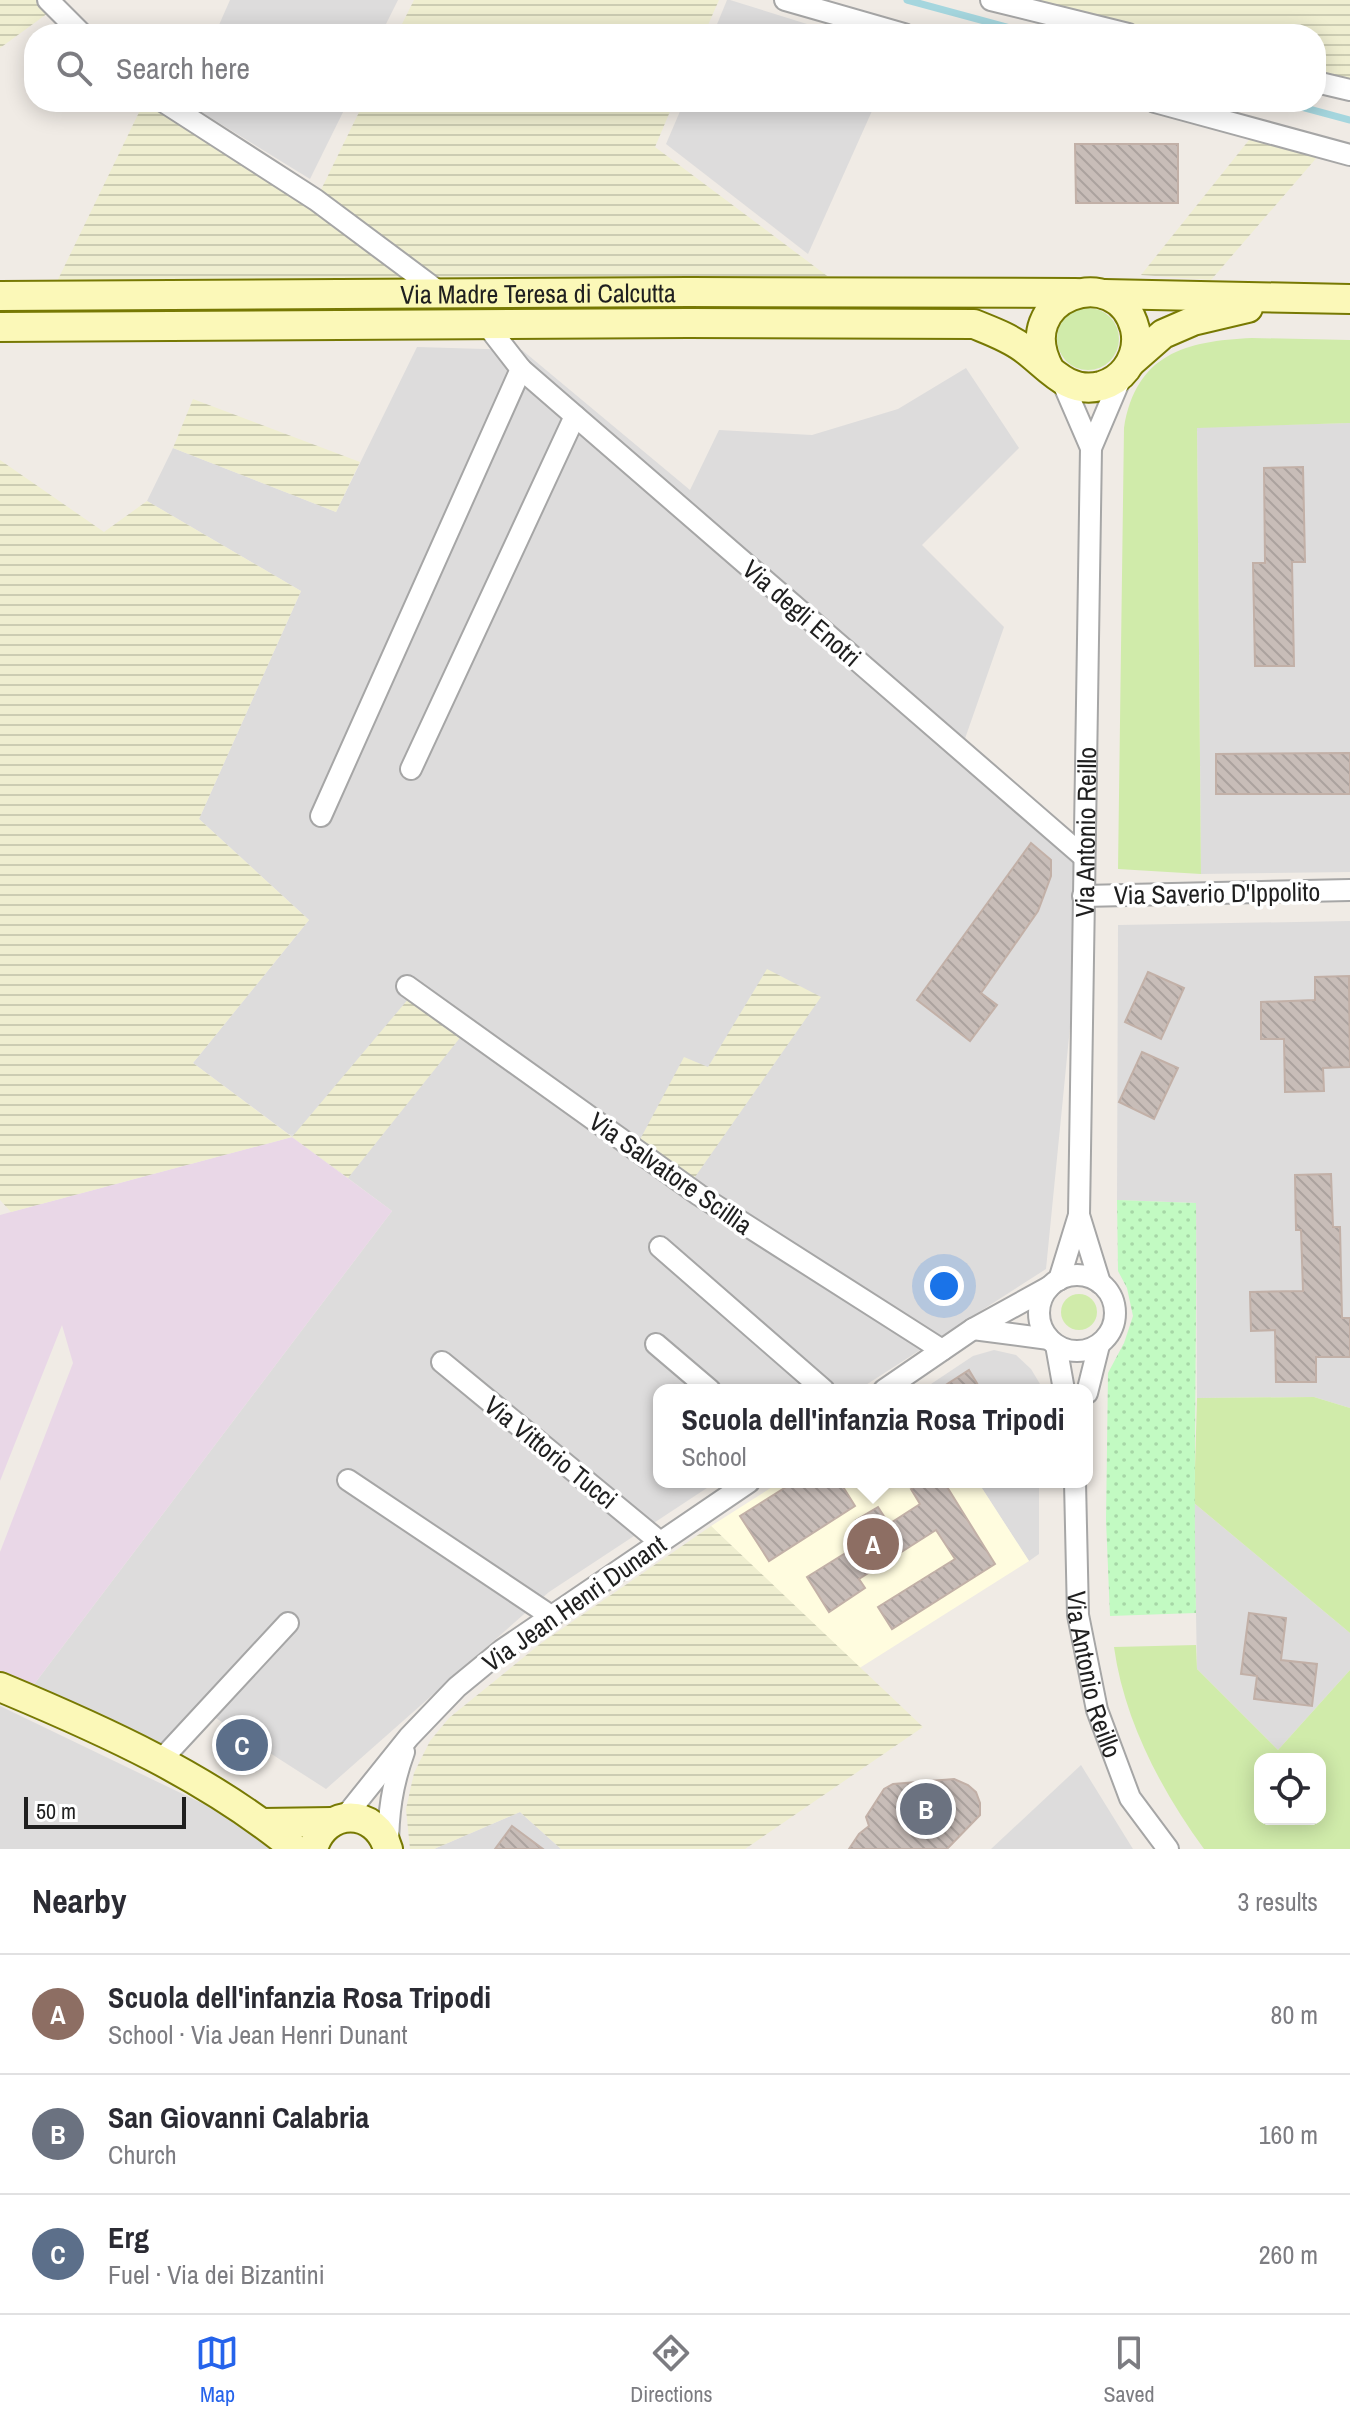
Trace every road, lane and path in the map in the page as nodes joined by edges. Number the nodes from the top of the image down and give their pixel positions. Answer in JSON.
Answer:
{"nodes":[{"id":1,"x":48,"y":0,"type":"edge"},
{"id":2,"x":785,"y":0,"type":"edge"},
{"id":3,"x":991,"y":0,"type":"edge"},
{"id":4,"x":72,"y":24,"type":"edge"},
{"id":5,"x":869,"y":24,"type":"edge"},
{"id":6,"x":1088,"y":24,"type":"edge"},
{"id":7,"x":1326,"y":84,"type":"edge"},
{"id":8,"x":1350,"y":90,"type":"edge"},
{"id":9,"x":180,"y":112,"type":"edge"},
{"id":10,"x":1192,"y":112,"type":"edge"},
{"id":11,"x":1350,"y":155,"type":"edge"},
{"id":12,"x":442,"y":294,"type":"junction"},
{"id":13,"x":1090,"y":294,"type":"junction"},
{"id":14,"x":0,"y":296,"type":"edge"},
{"id":15,"x":1287,"y":299,"type":"junction"},
{"id":16,"x":1350,"y":299,"type":"edge"},
{"id":17,"x":486,"y":324,"type":"junction"},
{"id":18,"x":0,"y":327,"type":"edge"},
{"id":19,"x":1126,"y":368,"type":"junction"},
{"id":20,"x":521,"y":369,"type":"junction"},
{"id":21,"x":1056,"y":375,"type":"junction"},
{"id":22,"x":575,"y":416,"type":"junction"},
{"id":23,"x":1091,"y":448,"type":"junction"},
{"id":24,"x":411,"y":769,"type":"dead end"},
{"id":25,"x":321,"y":816,"type":"dead end"},
{"id":26,"x":1084,"y":857,"type":"junction"},
{"id":27,"x":1350,"y":890,"type":"edge"},
{"id":28,"x":1083,"y":896,"type":"junction"},
{"id":29,"x":407,"y":986,"type":"dead end"},
{"id":30,"x":1079,"y":1215,"type":"junction"},
{"id":31,"x":660,"y":1247,"type":"dead end"},
{"id":32,"x":1100,"y":1283,"type":"junction"},
{"id":33,"x":1054,"y":1284,"type":"junction"},
{"id":34,"x":973,"y":1329,"type":"junction"},
{"id":35,"x":1052,"y":1342,"type":"junction"},
{"id":36,"x":656,"y":1344,"type":"dead end"},
{"id":37,"x":1099,"y":1345,"type":"junction"},
{"id":38,"x":942,"y":1350,"type":"junction"},
{"id":39,"x":442,"y":1362,"type":"dead end"},
{"id":40,"x":703,"y":1384,"type":"edge"},
{"id":41,"x":817,"y":1384,"type":"edge"},
{"id":42,"x":893,"y":1384,"type":"edge"},
{"id":43,"x":1062,"y":1384,"type":"edge"},
{"id":44,"x":1089,"y":1384,"type":"edge"},
{"id":45,"x":348,"y":1480,"type":"dead end"},
{"id":46,"x":740,"y":1488,"type":"edge"},
{"id":47,"x":1075,"y":1488,"type":"edge"},
{"id":48,"x":660,"y":1542,"type":"junction"},
{"id":49,"x":551,"y":1616,"type":"junction"},
{"id":50,"x":288,"y":1623,"type":"dead end"},
{"id":51,"x":0,"y":1687,"type":"edge"},
{"id":52,"x":409,"y":1737,"type":"junction"},
{"id":53,"x":161,"y":1760,"type":"junction"},
{"id":54,"x":263,"y":1823,"type":"junction"},
{"id":55,"x":317,"y":1838,"type":"edge"},
{"id":56,"x":388,"y":1849,"type":"edge"},
{"id":57,"x":1168,"y":1849,"type":"edge"}],
"edges":[{"from":1,"to":4,"type":"street"},
{"from":2,"to":5,"type":"street"},
{"from":3,"to":6,"type":"street"},
{"from":7,"to":8,"type":"street"},
{"from":9,"to":12,"type":"street"},
{"from":10,"to":11,"type":"street"},
{"from":12,"to":13,"type":"main road","name":"Via Madre Teresa di Calcutta"},
{"from":12,"to":14,"type":"main road","name":"Via Madre Teresa di Calcutta"},
{"from":13,"to":15,"type":"main road","name":"Via Antonio Reillo"},
{"from":13,"to":19,"type":"main road"},
{"from":13,"to":21,"type":"main road"},
{"from":15,"to":16,"type":"main road","name":"Via Antonio Reillo"},
{"from":15,"to":19,"type":"main road","name":"Via Antonio Reillo"},
{"from":17,"to":18,"type":"main road","name":"Via Madre Teresa di Calcutta"},
{"from":17,"to":20,"type":"street","name":"Via degli Enotri"},
{"from":17,"to":21,"type":"main road","name":"Via Madre Teresa di Calcutta"},
{"from":19,"to":21,"type":"main road"},
{"from":19,"to":23,"type":"street","name":"Via Antonio Reillo"},
{"from":20,"to":22,"type":"street","name":"Via degli Enotri"},
{"from":20,"to":25,"type":"street"},
{"from":21,"to":23,"type":"street","name":"Via Antonio Reillo"},
{"from":22,"to":24,"type":"street"},
{"from":22,"to":26,"type":"street","name":"Via degli Enotri"},
{"from":23,"to":26,"type":"street","name":"Via Antonio Reillo"},
{"from":26,"to":28,"type":"street","name":"Via Antonio Reillo"},
{"from":27,"to":28,"type":"street","name":"Via Saverio D'Ippolito"},
{"from":28,"to":30,"type":"street","name":"Via Antonio Reillo"},
{"from":29,"to":38,"type":"street","name":"Via Salvatore Scillìa"},
{"from":30,"to":32,"type":"street","name":"Via Antonio Reillo"},
{"from":30,"to":33,"type":"street","name":"Via Antonio Reillo"},
{"from":31,"to":41,"type":"street"},
{"from":32,"to":33,"type":"street"},
{"from":32,"to":37,"type":"street"},
{"from":33,"to":34,"type":"street"},
{"from":33,"to":35,"type":"street"},
{"from":34,"to":35,"type":"street"},
{"from":34,"to":38,"type":"street"},
{"from":35,"to":37,"type":"street"},
{"from":35,"to":43,"type":"street"},
{"from":36,"to":40,"type":"street"},
{"from":37,"to":44,"type":"street"},
{"from":38,"to":42,"type":"street"},
{"from":39,"to":48,"type":"street","name":"Via Vittorio Tucci"},
{"from":45,"to":49,"type":"street"},
{"from":46,"to":48,"type":"street","name":"Via Jean Henri Dunant"},
{"from":47,"to":57,"type":"street","name":"Via Antonio Reillo"},
{"from":48,"to":49,"type":"street","name":"Via Jean Henri Dunant"},
{"from":49,"to":52,"type":"street","name":"Via Jean Henri Dunant"},
{"from":50,"to":53,"type":"street"},
{"from":51,"to":53,"type":"main road"},
{"from":52,"to":55,"type":"street","name":"Via Jean Henri Dunant"},
{"from":52,"to":56,"type":"street","name":"Via Jean Henri Dunant"},
{"from":53,"to":54,"type":"main road"},
{"from":54,"to":55,"type":"main road"},
{"from":54,"to":55,"type":"main road"},
{"from":55,"to":56,"type":"main road"}]}
